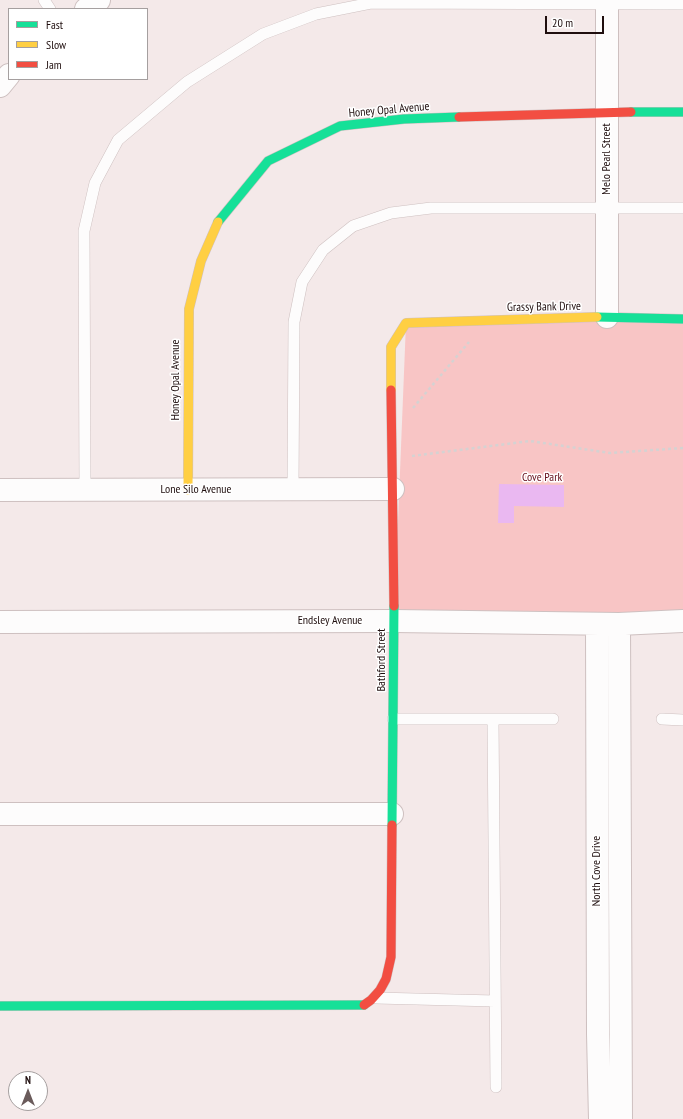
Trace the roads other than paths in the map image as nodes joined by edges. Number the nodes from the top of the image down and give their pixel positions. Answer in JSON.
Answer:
{"nodes":[{"id":1,"x":99,"y":0,"type":"edge"},
{"id":2,"x":361,"y":2,"type":"edge"},
{"id":3,"x":506,"y":2,"type":"edge"},
{"id":4,"x":607,"y":2,"type":"edge"},
{"id":5,"x":683,"y":4,"type":"edge"},
{"id":6,"x":87,"y":8,"type":"edge"},
{"id":7,"x":607,"y":112,"type":"junction"},
{"id":8,"x":683,"y":112,"type":"edge"},
{"id":9,"x":683,"y":208,"type":"edge"},
{"id":10,"x":607,"y":209,"type":"junction"},
{"id":11,"x":607,"y":317,"type":"junction"},
{"id":12,"x":683,"y":319,"type":"edge"},
{"id":13,"x":406,"y":323,"type":"joint"},
{"id":14,"x":293,"y":489,"type":"junction"},
{"id":15,"x":393,"y":489,"type":"junction"},
{"id":16,"x":0,"y":490,"type":"edge"},
{"id":17,"x":85,"y":490,"type":"junction"},
{"id":18,"x":188,"y":490,"type":"junction"},
{"id":19,"x":394,"y":621,"type":"junction"},
{"id":20,"x":0,"y":622,"type":"edge"},
{"id":21,"x":683,"y":622,"type":"edge"},
{"id":22,"x":597,"y":624,"type":"junction"},
{"id":23,"x":619,"y":624,"type":"junction"},
{"id":24,"x":393,"y":719,"type":"junction"},
{"id":25,"x":493,"y":719,"type":"junction"},
{"id":26,"x":553,"y":719,"type":"dead end"},
{"id":27,"x":662,"y":719,"type":"dead end"},
{"id":28,"x":683,"y":720,"type":"edge"},
{"id":29,"x":0,"y":814,"type":"edge"},
{"id":30,"x":392,"y":814,"type":"junction"},
{"id":31,"x":376,"y":998,"type":"junction"},
{"id":32,"x":495,"y":1001,"type":"junction"},
{"id":33,"x":0,"y":1006,"type":"edge"},
{"id":34,"x":496,"y":1087,"type":"dead end"},
{"id":35,"x":600,"y":1119,"type":"edge"},
{"id":36,"x":621,"y":1119,"type":"edge"}],
"edges":[{"from":1,"to":6,"type":"street"},
{"from":2,"to":3,"type":"lane"},
{"from":2,"to":17,"type":"lane"},
{"from":3,"to":4,"type":"lane"},
{"from":4,"to":5,"type":"lane"},
{"from":4,"to":7,"type":"street","name":"Melo Pearl Street"},
{"from":7,"to":8,"type":"street","name":"Honey Opal Avenue"},
{"from":7,"to":10,"type":"street","name":"Melo Pearl Street"},
{"from":7,"to":18,"type":"street","name":"Honey Opal Avenue"},
{"from":9,"to":10,"type":"lane"},
{"from":10,"to":11,"type":"street","name":"Melo Pearl Street"},
{"from":10,"to":14,"type":"lane"},
{"from":11,"to":12,"type":"street","name":"Grassy Bank Drive"},
{"from":11,"to":13,"type":"street","name":"Grassy Bank Drive"},
{"from":13,"to":15,"type":"street","name":"Bathford Street"},
{"from":14,"to":15,"type":"street","name":"Lone Silo Avenue"},
{"from":14,"to":18,"type":"street","name":"Lone Silo Avenue"},
{"from":15,"to":19,"type":"street","name":"Bathford Street"},
{"from":16,"to":17,"type":"street","name":"Lone Silo Avenue"},
{"from":17,"to":18,"type":"street","name":"Lone Silo Avenue"},
{"from":19,"to":20,"type":"street","name":"Endsley Avenue"},
{"from":19,"to":22,"type":"street","name":"Endsley Avenue"},
{"from":19,"to":24,"type":"street","name":"Bathford Street"},
{"from":21,"to":23,"type":"street","name":"Endsley Avenue"},
{"from":22,"to":23,"type":"street","name":"Endsley Avenue"},
{"from":22,"to":35,"type":"street","name":"North Cove Drive"},
{"from":23,"to":36,"type":"street","name":"North Cove Drive"},
{"from":24,"to":25,"type":"lane"},
{"from":24,"to":30,"type":"street","name":"Bathford Street"},
{"from":25,"to":26,"type":"lane"},
{"from":25,"to":32,"type":"lane"},
{"from":27,"to":28,"type":"lane"},
{"from":29,"to":30,"type":"street"},
{"from":30,"to":31,"type":"street","name":"Bathford Street"},
{"from":31,"to":32,"type":"lane"},
{"from":31,"to":33,"type":"street"},
{"from":32,"to":34,"type":"lane"}]}
